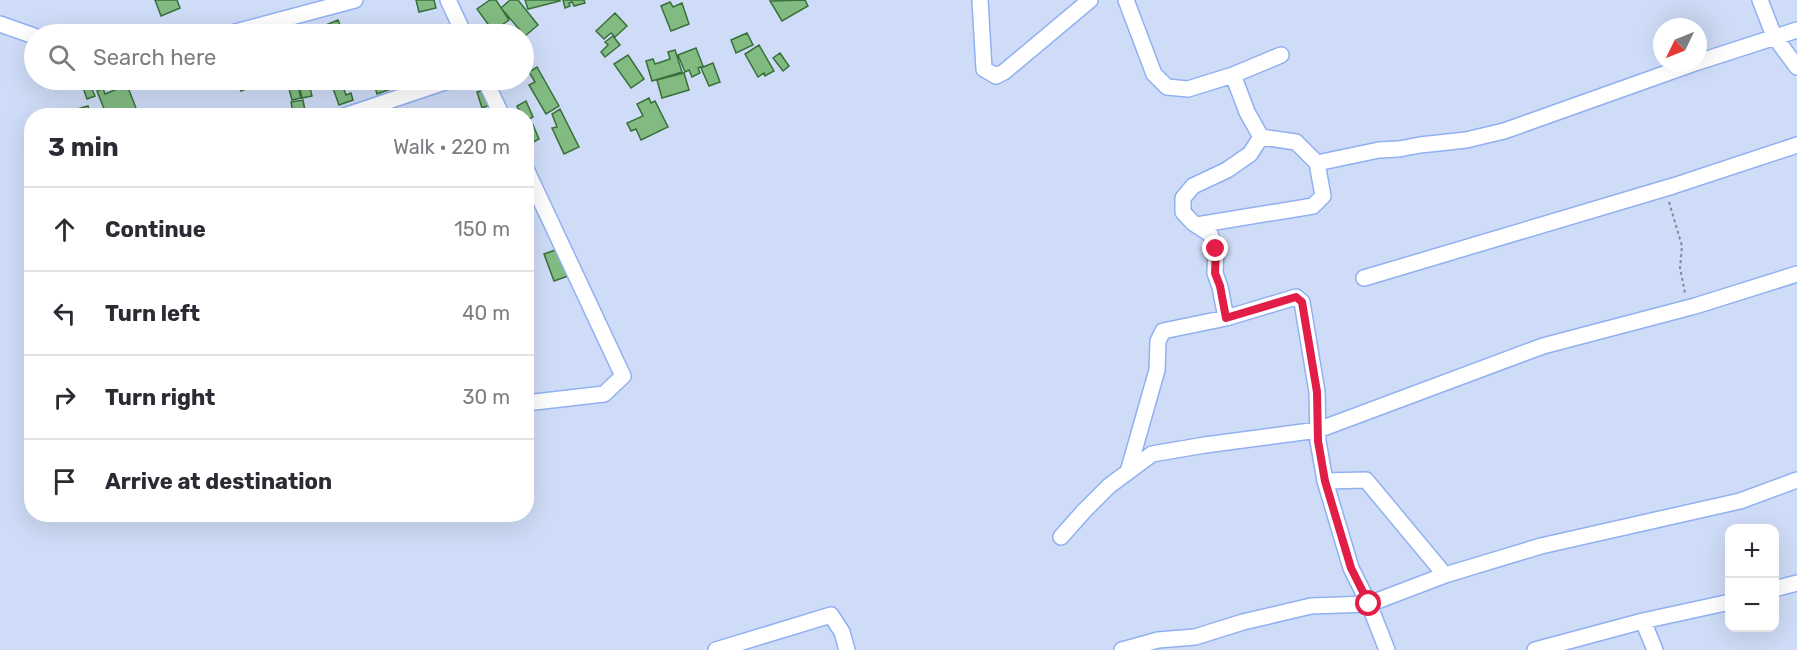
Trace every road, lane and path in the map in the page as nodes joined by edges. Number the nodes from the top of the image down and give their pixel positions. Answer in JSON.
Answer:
{"nodes":[{"id":1,"x":355,"y":0,"type":"edge"},
{"id":2,"x":448,"y":0,"type":"edge"},
{"id":3,"x":980,"y":0,"type":"edge"},
{"id":4,"x":1090,"y":0,"type":"edge"},
{"id":5,"x":1126,"y":0,"type":"edge"},
{"id":6,"x":1760,"y":0,"type":"edge"},
{"id":7,"x":0,"y":24,"type":"edge"},
{"id":8,"x":265,"y":24,"type":"edge"},
{"id":9,"x":459,"y":24,"type":"edge"},
{"id":10,"x":1797,"y":30,"type":"edge"},
{"id":11,"x":24,"y":32,"type":"edge"},
{"id":12,"x":1774,"y":36,"type":"junction"},
{"id":13,"x":1281,"y":55,"type":"dead end"},
{"id":14,"x":1707,"y":58,"type":"edge"},
{"id":15,"x":1797,"y":67,"type":"edge"},
{"id":16,"x":1668,"y":72,"type":"edge"},
{"id":17,"x":1233,"y":75,"type":"junction"},
{"id":18,"x":422,"y":90,"type":"edge"},
{"id":19,"x":490,"y":90,"type":"edge"},
{"id":20,"x":368,"y":108,"type":"edge"},
{"id":21,"x":498,"y":108,"type":"edge"},
{"id":22,"x":1261,"y":137,"type":"junction"},
{"id":23,"x":1797,"y":145,"type":"edge"},
{"id":24,"x":1317,"y":163,"type":"junction"},
{"id":25,"x":534,"y":187,"type":"edge"},
{"id":26,"x":1665,"y":188,"type":"junction"},
{"id":27,"x":1197,"y":225,"type":"junction"},
{"id":28,"x":1797,"y":274,"type":"edge"},
{"id":29,"x":1364,"y":278,"type":"dead end"},
{"id":30,"x":1688,"y":308,"type":"junction"},
{"id":31,"x":1226,"y":318,"type":"junction"},
{"id":32,"x":534,"y":402,"type":"edge"},
{"id":33,"x":1318,"y":430,"type":"junction"},
{"id":34,"x":1128,"y":472,"type":"junction"},
{"id":35,"x":1797,"y":480,"type":"edge"},
{"id":36,"x":1325,"y":481,"type":"junction"},
{"id":37,"x":1061,"y":537,"type":"dead end"},
{"id":38,"x":1445,"y":575,"type":"junction"},
{"id":39,"x":1797,"y":583,"type":"edge"},
{"id":40,"x":1779,"y":588,"type":"edge"},
{"id":41,"x":1725,"y":603,"type":"edge"},
{"id":42,"x":1369,"y":604,"type":"junction"},
{"id":43,"x":1643,"y":621,"type":"junction"},
{"id":44,"x":1194,"y":643,"type":"edge"},
{"id":45,"x":1591,"y":643,"type":"edge"},
{"id":46,"x":716,"y":650,"type":"edge"},
{"id":47,"x":847,"y":650,"type":"edge"},
{"id":48,"x":1122,"y":650,"type":"edge"},
{"id":49,"x":1387,"y":650,"type":"edge"},
{"id":50,"x":1535,"y":650,"type":"edge"},
{"id":51,"x":1655,"y":650,"type":"edge"}],
"edges":[{"from":1,"to":8,"type":"street"},
{"from":2,"to":9,"type":"street"},
{"from":3,"to":4,"type":"street"},
{"from":5,"to":17,"type":"street"},
{"from":6,"to":12,"type":"street"},
{"from":7,"to":11,"type":"street"},
{"from":10,"to":12,"type":"street"},
{"from":12,"to":14,"type":"street"},
{"from":12,"to":15,"type":"street"},
{"from":13,"to":17,"type":"street"},
{"from":16,"to":24,"type":"street"},
{"from":17,"to":22,"type":"street"},
{"from":18,"to":20,"type":"street"},
{"from":19,"to":21,"type":"street"},
{"from":22,"to":24,"type":"street"},
{"from":22,"to":27,"type":"street"},
{"from":23,"to":26,"type":"street"},
{"from":24,"to":27,"type":"street"},
{"from":25,"to":32,"type":"street"},
{"from":26,"to":29,"type":"street"},
{"from":26,"to":30,"type":"path"},
{"from":27,"to":31,"type":"street"},
{"from":28,"to":30,"type":"street"},
{"from":30,"to":33,"type":"street"},
{"from":31,"to":33,"type":"street"},
{"from":31,"to":34,"type":"street"},
{"from":33,"to":34,"type":"street"},
{"from":33,"to":36,"type":"street"},
{"from":34,"to":37,"type":"street"},
{"from":35,"to":38,"type":"street"},
{"from":36,"to":38,"type":"street"},
{"from":36,"to":42,"type":"street"},
{"from":38,"to":42,"type":"street"},
{"from":39,"to":40,"type":"street"},
{"from":41,"to":43,"type":"street"},
{"from":42,"to":44,"type":"street"},
{"from":42,"to":49,"type":"street"},
{"from":43,"to":45,"type":"street"},
{"from":43,"to":51,"type":"street"},
{"from":44,"to":48,"type":"street"},
{"from":45,"to":50,"type":"street"},
{"from":46,"to":47,"type":"street"}]}
